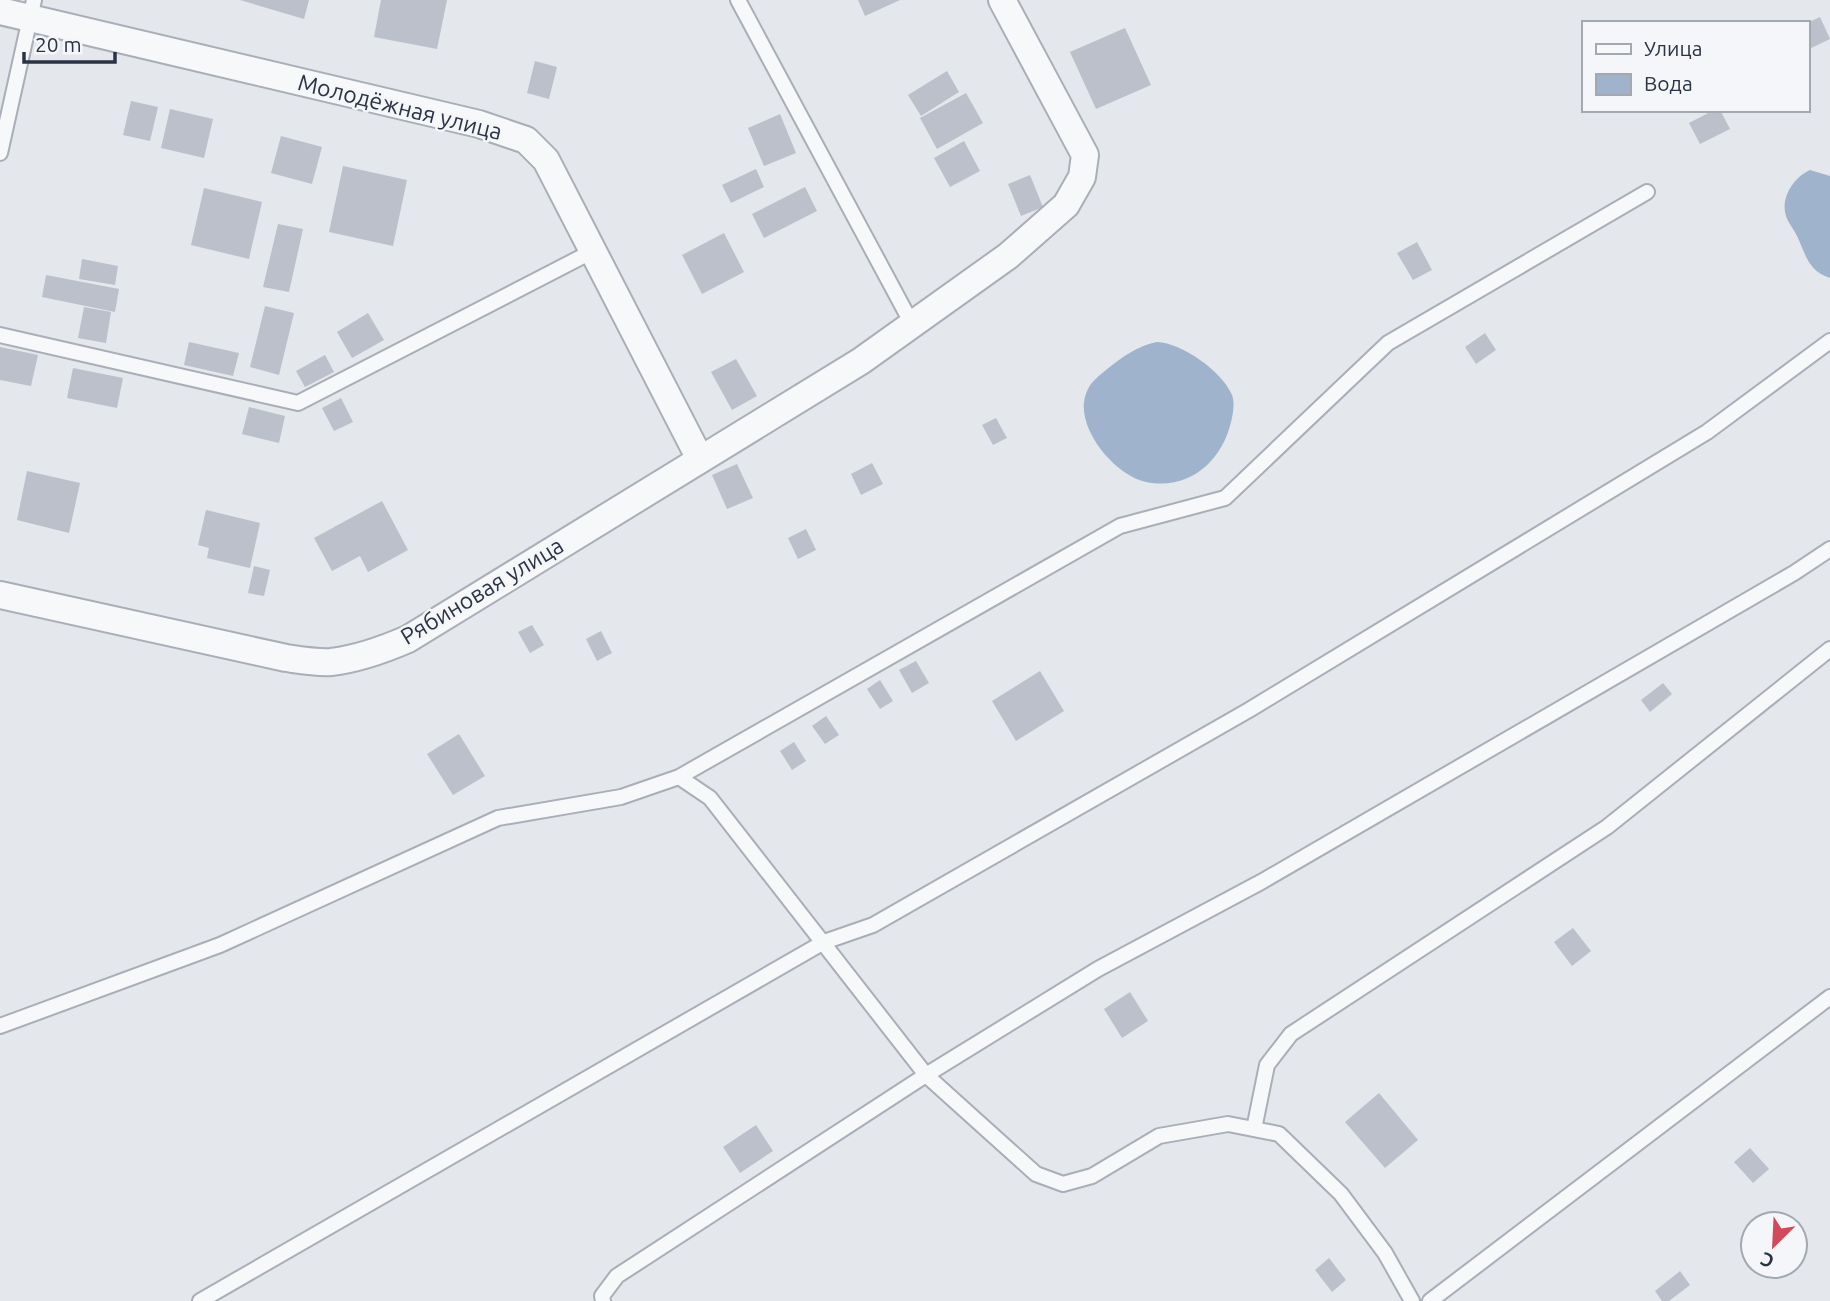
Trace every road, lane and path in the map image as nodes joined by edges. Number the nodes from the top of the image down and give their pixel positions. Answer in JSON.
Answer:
{"nodes":[{"id":1,"x":738,"y":0,"type":"edge"},
{"id":2,"x":1002,"y":0,"type":"edge"},
{"id":3,"x":32,"y":9,"type":"edge"},
{"id":4,"x":0,"y":11,"type":"edge"},
{"id":5,"x":0,"y":153,"type":"edge"},
{"id":6,"x":1647,"y":192,"type":"dead end"},
{"id":7,"x":593,"y":251,"type":"junction"},
{"id":8,"x":912,"y":324,"type":"junction"},
{"id":9,"x":0,"y":335,"type":"edge"},
{"id":10,"x":1830,"y":341,"type":"edge"},
{"id":11,"x":700,"y":459,"type":"junction"},
{"id":12,"x":1830,"y":549,"type":"edge"},
{"id":13,"x":0,"y":595,"type":"edge"},
{"id":14,"x":1830,"y":649,"type":"edge"},
{"id":15,"x":679,"y":777,"type":"junction"},
{"id":16,"x":824,"y":942,"type":"junction"},
{"id":17,"x":1830,"y":998,"type":"edge"},
{"id":18,"x":0,"y":1026,"type":"edge"},
{"id":19,"x":926,"y":1075,"type":"junction"},
{"id":20,"x":1254,"y":1129,"type":"junction"},
{"id":21,"x":200,"y":1301,"type":"edge"},
{"id":22,"x":603,"y":1301,"type":"edge"},
{"id":23,"x":1412,"y":1301,"type":"edge"},
{"id":24,"x":1430,"y":1301,"type":"edge"}],
"edges":[{"from":1,"to":8,"type":"lane"},
{"from":2,"to":8,"type":"street","name":"Рябиновая улица"},
{"from":3,"to":4,"type":"street","name":"Молодёжная улица"},
{"from":3,"to":5,"type":"lane"},
{"from":3,"to":7,"type":"street","name":"Молодёжная улица"},
{"from":6,"to":15,"type":"lane"},
{"from":7,"to":9,"type":"lane"},
{"from":7,"to":11,"type":"street","name":"Молодёжная улица"},
{"from":8,"to":11,"type":"street","name":"Рябиновая улица"},
{"from":10,"to":16,"type":"lane"},
{"from":11,"to":13,"type":"street","name":"Рябиновая улица"},
{"from":12,"to":19,"type":"lane"},
{"from":14,"to":20,"type":"lane"},
{"from":15,"to":16,"type":"lane"},
{"from":15,"to":18,"type":"lane"},
{"from":16,"to":19,"type":"lane"},
{"from":16,"to":21,"type":"lane"},
{"from":17,"to":24,"type":"lane"},
{"from":19,"to":20,"type":"lane"},
{"from":19,"to":22,"type":"lane"},
{"from":20,"to":23,"type":"lane"}]}
